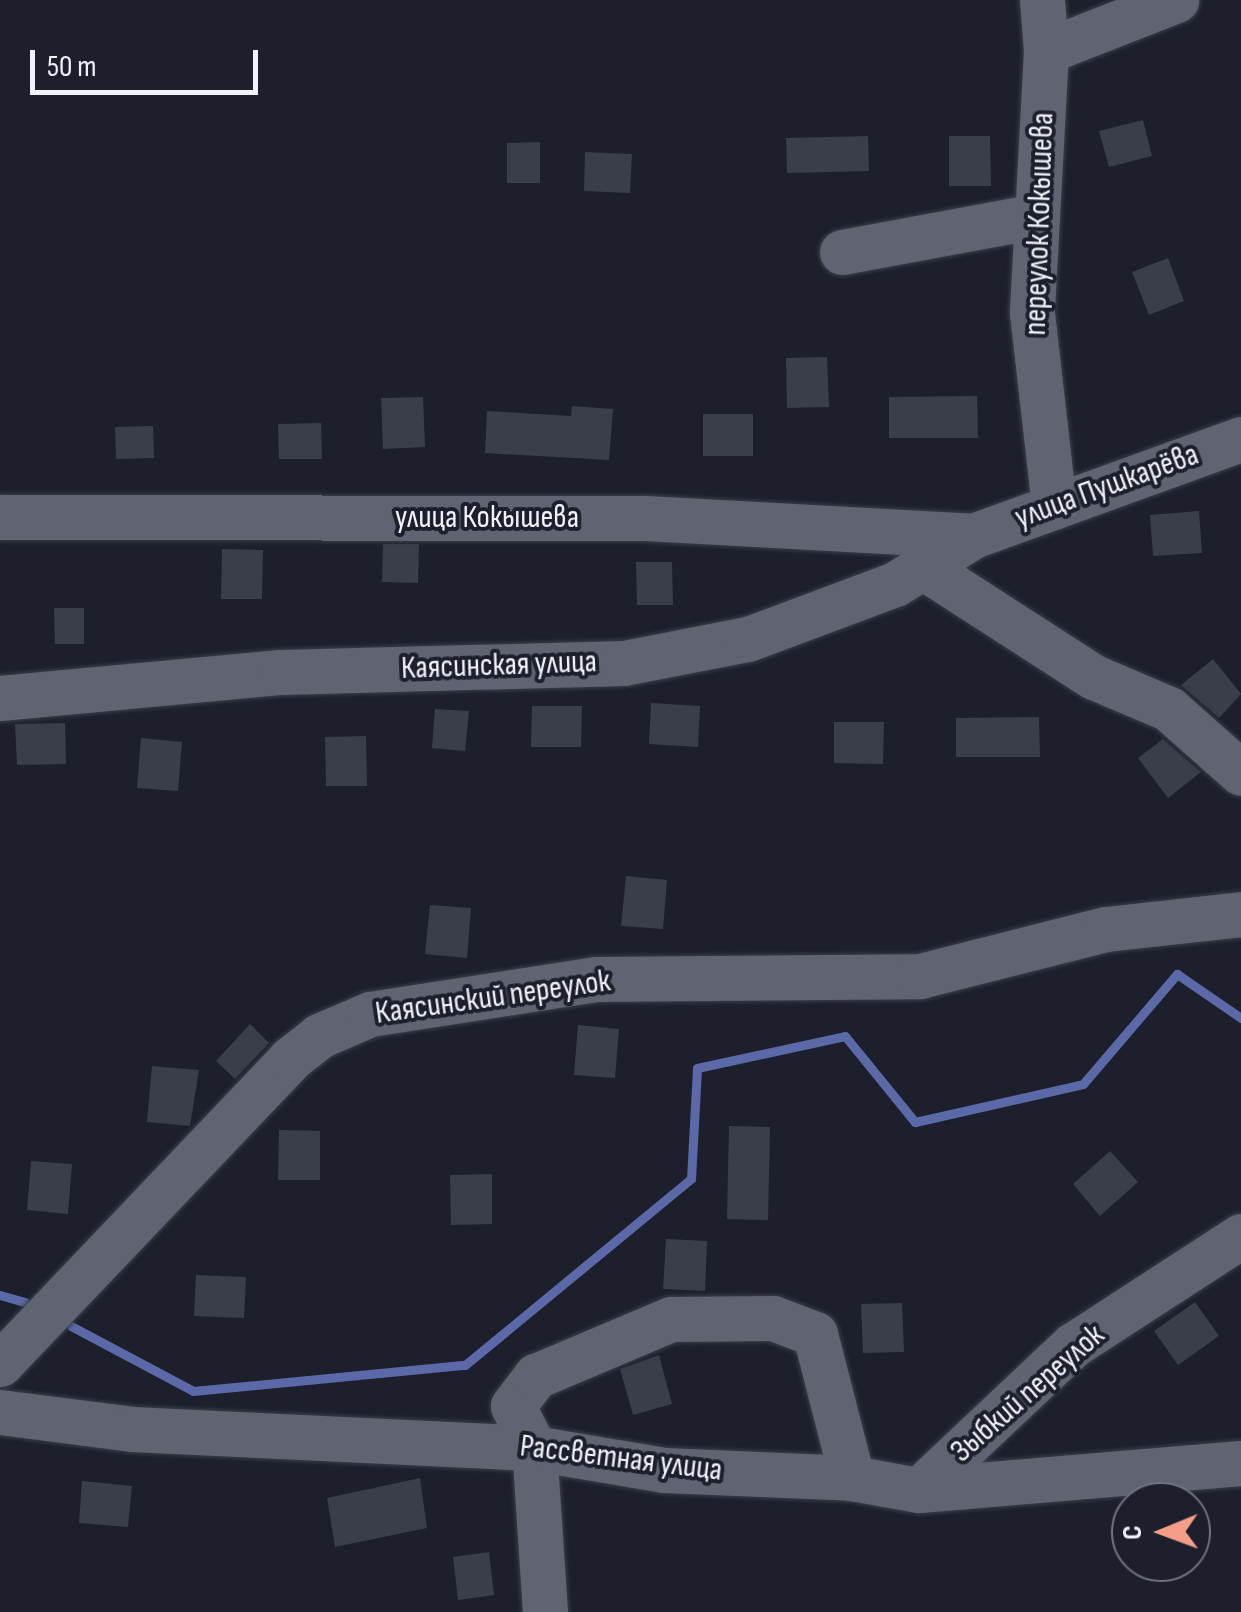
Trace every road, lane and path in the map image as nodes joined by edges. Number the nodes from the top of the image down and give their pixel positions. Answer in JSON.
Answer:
{"nodes":[{"id":1,"x":1042,"y":0,"type":"edge"},
{"id":2,"x":1176,"y":0,"type":"edge"},
{"id":3,"x":1046,"y":52,"type":"junction"},
{"id":4,"x":1037,"y":216,"type":"junction"},
{"id":5,"x":842,"y":252,"type":"dead end"},
{"id":6,"x":1241,"y":439,"type":"edge"},
{"id":7,"x":1054,"y":506,"type":"junction"},
{"id":8,"x":0,"y":517,"type":"edge"},
{"id":9,"x":973,"y":536,"type":"junction"},
{"id":10,"x":922,"y":567,"type":"junction"},
{"id":11,"x":0,"y":698,"type":"edge"},
{"id":12,"x":1241,"y":773,"type":"edge"},
{"id":13,"x":1241,"y":914,"type":"edge"},
{"id":14,"x":1241,"y":1236,"type":"edge"},
{"id":15,"x":0,"y":1364,"type":"edge"},
{"id":16,"x":0,"y":1412,"type":"edge"},
{"id":17,"x":534,"y":1448,"type":"junction"},
{"id":18,"x":1241,"y":1463,"type":"edge"},
{"id":19,"x":852,"y":1478,"type":"junction"},
{"id":20,"x":919,"y":1490,"type":"junction"},
{"id":21,"x":545,"y":1612,"type":"edge"}],
"edges":[{"from":1,"to":3,"type":"street","name":"переулок Кокышева"},
{"from":2,"to":3,"type":"street"},
{"from":3,"to":4,"type":"street","name":"переулок Кокышева"},
{"from":4,"to":5,"type":"street"},
{"from":4,"to":7,"type":"street","name":"переулок Кокышева"},
{"from":6,"to":7,"type":"street","name":"улица Пушкарёва"},
{"from":7,"to":9,"type":"street","name":"улица Пушкарёва"},
{"from":8,"to":9,"type":"street","name":"улица Кокышева"},
{"from":9,"to":10,"type":"street","name":"Каясинская улица"},
{"from":10,"to":11,"type":"street","name":"Каясинская улица"},
{"from":10,"to":12,"type":"street"},
{"from":13,"to":15,"type":"street","name":"Каясинский переулок"},
{"from":14,"to":20,"type":"street","name":"Зыбкий переулок"},
{"from":16,"to":17,"type":"street","name":"Рассветная улица"},
{"from":17,"to":19,"type":"street","name":"Рассветная улица"},
{"from":17,"to":19,"type":"street"},
{"from":17,"to":21,"type":"street"},
{"from":18,"to":20,"type":"street","name":"Рассветная улица"},
{"from":19,"to":20,"type":"street","name":"Рассветная улица"}]}
